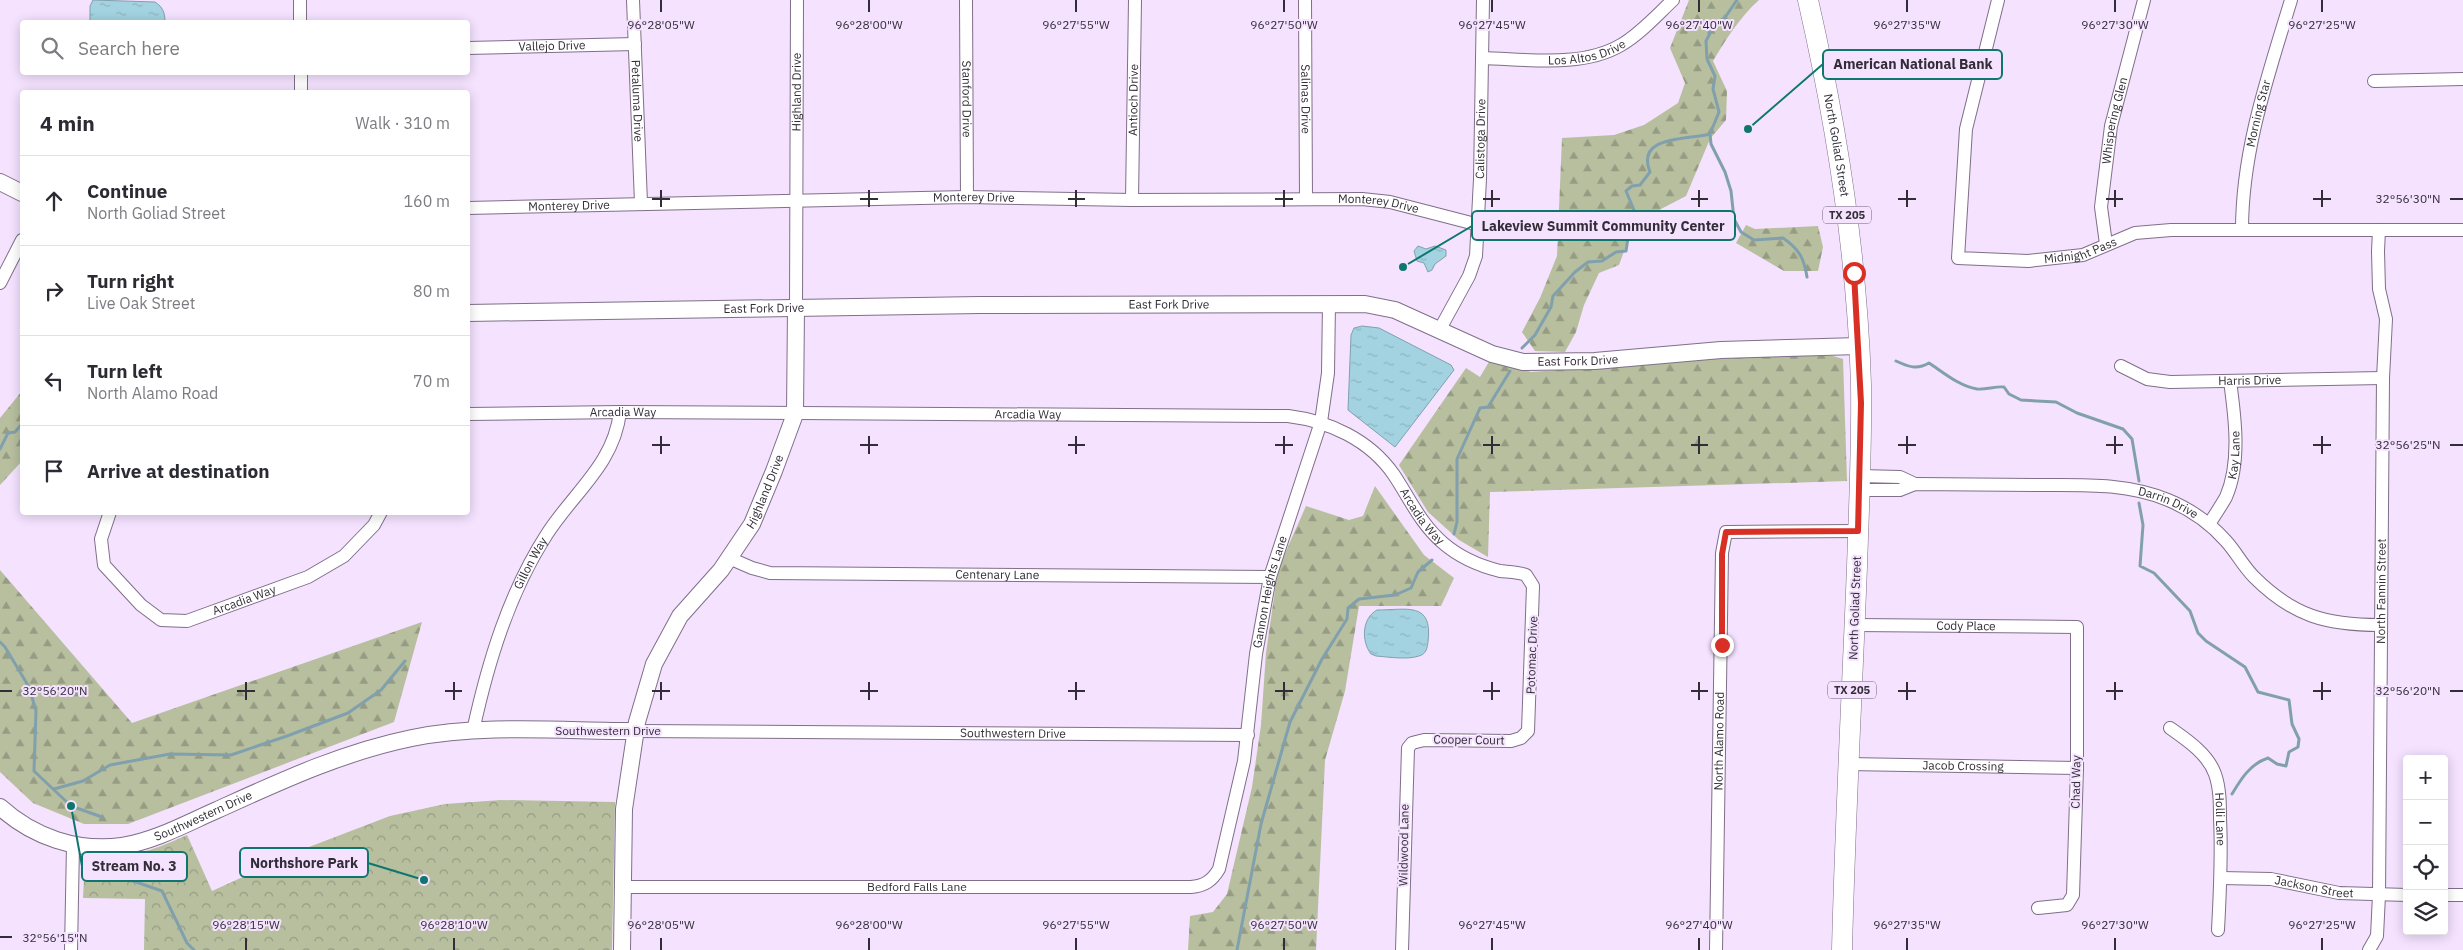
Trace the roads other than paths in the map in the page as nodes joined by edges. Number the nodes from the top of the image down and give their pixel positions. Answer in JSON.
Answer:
{"nodes":[{"id":1,"x":300,"y":0,"type":"edge"},
{"id":2,"x":633,"y":0,"type":"edge"},
{"id":3,"x":797,"y":0,"type":"edge"},
{"id":4,"x":966,"y":0,"type":"edge"},
{"id":5,"x":1135,"y":0,"type":"edge"},
{"id":6,"x":1305,"y":0,"type":"edge"},
{"id":7,"x":1483,"y":0,"type":"edge"},
{"id":8,"x":1673,"y":0,"type":"edge"},
{"id":9,"x":1808,"y":0,"type":"edge"},
{"id":10,"x":1998,"y":0,"type":"edge"},
{"id":11,"x":2144,"y":0,"type":"edge"},
{"id":12,"x":2291,"y":0,"type":"edge"},
{"id":13,"x":300,"y":20,"type":"edge"},
{"id":14,"x":635,"y":44,"type":"junction"},
{"id":15,"x":470,"y":48,"type":"edge"},
{"id":16,"x":1482,"y":58,"type":"junction"},
{"id":17,"x":301,"y":75,"type":"edge"},
{"id":18,"x":2463,"y":79,"type":"edge"},
{"id":19,"x":2374,"y":81,"type":"dead end"},
{"id":20,"x":301,"y":90,"type":"edge"},
{"id":21,"x":0,"y":182,"type":"edge"},
{"id":22,"x":20,"y":192,"type":"edge"},
{"id":23,"x":967,"y":197,"type":"junction"},
{"id":24,"x":1306,"y":198,"type":"junction"},
{"id":25,"x":796,"y":200,"type":"junction"},
{"id":26,"x":1132,"y":200,"type":"junction"},
{"id":27,"x":641,"y":203,"type":"junction"},
{"id":28,"x":470,"y":208,"type":"edge"},
{"id":29,"x":1479,"y":226,"type":"junction"},
{"id":30,"x":2242,"y":230,"type":"junction"},
{"id":31,"x":2379,"y":230,"type":"junction"},
{"id":32,"x":2463,"y":230,"type":"edge"},
{"id":33,"x":20,"y":244,"type":"edge"},
{"id":34,"x":2106,"y":244,"type":"junction"},
{"id":35,"x":0,"y":283,"type":"edge"},
{"id":36,"x":1329,"y":303,"type":"junction"},
{"id":37,"x":796,"y":308,"type":"junction"},
{"id":38,"x":470,"y":313,"type":"edge"},
{"id":39,"x":1440,"y":329,"type":"junction"},
{"id":40,"x":1859,"y":346,"type":"junction"},
{"id":41,"x":2121,"y":366,"type":"dead end"},
{"id":42,"x":2383,"y":378,"type":"junction"},
{"id":43,"x":2230,"y":381,"type":"junction"},
{"id":44,"x":620,"y":412,"type":"junction"},
{"id":45,"x":470,"y":414,"type":"edge"},
{"id":46,"x":796,"y":414,"type":"junction"},
{"id":47,"x":1321,"y":422,"type":"junction"},
{"id":48,"x":1860,"y":483,"type":"junction"},
{"id":49,"x":109,"y":515,"type":"edge"},
{"id":50,"x":379,"y":515,"type":"edge"},
{"id":51,"x":2209,"y":524,"type":"junction"},
{"id":52,"x":1858,"y":531,"type":"junction"},
{"id":53,"x":729,"y":558,"type":"junction"},
{"id":54,"x":1526,"y":576,"type":"joint"},
{"id":55,"x":1270,"y":577,"type":"junction"},
{"id":56,"x":2380,"y":625,"type":"junction"},
{"id":57,"x":1855,"y":626,"type":"junction"},
{"id":58,"x":2077,"y":627,"type":"joint"},
{"id":59,"x":2170,"y":728,"type":"dead end"},
{"id":60,"x":473,"y":731,"type":"junction"},
{"id":61,"x":634,"y":731,"type":"junction"},
{"id":62,"x":1248,"y":735,"type":"junction"},
{"id":63,"x":1525,"y":735,"type":"joint"},
{"id":64,"x":1412,"y":743,"type":"joint"},
{"id":65,"x":1848,"y":764,"type":"junction"},
{"id":66,"x":2077,"y":768,"type":"junction"},
{"id":67,"x":0,"y":807,"type":"edge"},
{"id":68,"x":73,"y":845,"type":"junction"},
{"id":69,"x":2221,"y":878,"type":"junction"},
{"id":70,"x":1210,"y":880,"type":"joint"},
{"id":71,"x":623,"y":887,"type":"junction"},
{"id":72,"x":2378,"y":895,"type":"junction"},
{"id":73,"x":2403,"y":895,"type":"edge"},
{"id":74,"x":2448,"y":895,"type":"edge"},
{"id":75,"x":2463,"y":895,"type":"edge"},
{"id":76,"x":2038,"y":908,"type":"dead end"},
{"id":77,"x":2218,"y":930,"type":"dead end"},
{"id":78,"x":71,"y":950,"type":"edge"},
{"id":79,"x":622,"y":950,"type":"edge"},
{"id":80,"x":1402,"y":950,"type":"edge"},
{"id":81,"x":1716,"y":950,"type":"edge"},
{"id":82,"x":1842,"y":950,"type":"edge"},
{"id":83,"x":2369,"y":950,"type":"edge"}],
"edges":[{"from":1,"to":13,"type":"street"},
{"from":2,"to":14,"type":"street","name":"Petaluma Drive"},
{"from":3,"to":25,"type":"street","name":"Highland Drive"},
{"from":4,"to":23,"type":"street","name":"Stanford Drive"},
{"from":5,"to":26,"type":"street","name":"Antioch Drive"},
{"from":6,"to":24,"type":"street","name":"Salinas Drive"},
{"from":7,"to":16,"type":"street","name":"Calistoga Drive"},
{"from":8,"to":16,"type":"street","name":"Los Altos Drive"},
{"from":9,"to":40,"type":"main road","name":"North Goliad Street","number":"TX 205"},
{"from":10,"to":34,"type":"street","name":"Midnight Pass"},
{"from":11,"to":34,"type":"street","name":"Whispering Glen"},
{"from":12,"to":30,"type":"street","name":"Morning Star"},
{"from":14,"to":15,"type":"street","name":"Vallejo Drive"},
{"from":14,"to":27,"type":"street","name":"Petaluma Drive"},
{"from":16,"to":29,"type":"street","name":"Calistoga Drive"},
{"from":17,"to":20,"type":"street"},
{"from":18,"to":19,"type":"street"},
{"from":21,"to":22,"type":"street"},
{"from":23,"to":25,"type":"street","name":"Monterey Drive"},
{"from":23,"to":26,"type":"street","name":"Monterey Drive"},
{"from":24,"to":26,"type":"street","name":"Monterey Drive"},
{"from":24,"to":29,"type":"street","name":"Monterey Drive"},
{"from":25,"to":27,"type":"street","name":"Monterey Drive"},
{"from":25,"to":37,"type":"street","name":"Highland Drive"},
{"from":27,"to":28,"type":"street","name":"Monterey Drive"},
{"from":29,"to":39,"type":"street","name":"Calistoga Drive"},
{"from":30,"to":31,"type":"street","name":"Midnight Pass"},
{"from":30,"to":34,"type":"street","name":"Midnight Pass"},
{"from":31,"to":32,"type":"street","name":"Midnight Pass"},
{"from":31,"to":42,"type":"street","name":"North Fannin Street"},
{"from":33,"to":35,"type":"street"},
{"from":36,"to":37,"type":"street","name":"East Fork Drive"},
{"from":36,"to":39,"type":"street","name":"East Fork Drive"},
{"from":36,"to":47,"type":"street","name":"Gannon Heights Lane"},
{"from":37,"to":38,"type":"street","name":"East Fork Drive"},
{"from":37,"to":46,"type":"street","name":"Highland Drive"},
{"from":39,"to":40,"type":"street","name":"East Fork Drive"},
{"from":40,"to":48,"type":"main road","name":"North Goliad Street","number":"TX 205"},
{"from":41,"to":43,"type":"street","name":"Harris Drive"},
{"from":42,"to":43,"type":"street","name":"Harris Drive"},
{"from":42,"to":56,"type":"street","name":"North Fannin Street"},
{"from":43,"to":51,"type":"street","name":"Kay Lane"},
{"from":44,"to":45,"type":"street","name":"Arcadia Way"},
{"from":44,"to":46,"type":"street","name":"Arcadia Way"},
{"from":44,"to":60,"type":"street","name":"Gillon Way"},
{"from":46,"to":47,"type":"street","name":"Arcadia Way"},
{"from":46,"to":53,"type":"street","name":"Highland Drive"},
{"from":47,"to":54,"type":"street","name":"Arcadia Way"},
{"from":47,"to":55,"type":"street","name":"Gannon Heights Lane"},
{"from":48,"to":51,"type":"street","name":"Darrin Drive"},
{"from":48,"to":52,"type":"main road","name":"North Goliad Street","number":"TX 205"},
{"from":49,"to":50,"type":"street","name":"Arcadia Way"},
{"from":51,"to":56,"type":"street","name":"Darrin Drive"},
{"from":52,"to":57,"type":"main road","name":"North Goliad Street","number":"TX 205"},
{"from":52,"to":81,"type":"street","name":"North Alamo Road"},
{"from":53,"to":55,"type":"street","name":"Centenary Lane"},
{"from":53,"to":61,"type":"street","name":"Highland Drive"},
{"from":54,"to":63,"type":"street","name":"Potomac Drive"},
{"from":55,"to":62,"type":"street","name":"Gannon Heights Lane"},
{"from":56,"to":72,"type":"street","name":"North Fannin Street"},
{"from":57,"to":58,"type":"street","name":"Cody Place"},
{"from":57,"to":65,"type":"main road","name":"North Goliad Street","number":"TX 205"},
{"from":58,"to":66,"type":"street","name":"Chad Way"},
{"from":59,"to":69,"type":"street","name":"Holli Lane"},
{"from":60,"to":61,"type":"street","name":"Southwestern Drive"},
{"from":60,"to":68,"type":"street","name":"Southwestern Drive"},
{"from":61,"to":62,"type":"street","name":"Southwestern Drive"},
{"from":61,"to":71,"type":"street","name":"Highland Drive"},
{"from":62,"to":70,"type":"street","name":"Gannon Heights Lane"},
{"from":63,"to":64,"type":"street","name":"Cooper Court"},
{"from":64,"to":80,"type":"street","name":"Wildwood Lane"},
{"from":65,"to":66,"type":"street","name":"Jacob Crossing"},
{"from":65,"to":82,"type":"main road","name":"North Goliad Street","number":"TX 205"},
{"from":66,"to":76,"type":"street","name":"Chad Way"},
{"from":67,"to":68,"type":"street","name":"Southwestern Drive"},
{"from":68,"to":78,"type":"street"},
{"from":69,"to":72,"type":"street","name":"Jackson Street"},
{"from":69,"to":77,"type":"street","name":"Holli Lane"},
{"from":70,"to":71,"type":"street","name":"Bedford Falls Lane"},
{"from":71,"to":79,"type":"street","name":"Highland Drive"},
{"from":72,"to":73,"type":"street","name":"Jackson Street"},
{"from":72,"to":83,"type":"street","name":"North Fannin Street"},
{"from":74,"to":75,"type":"street"}]}
